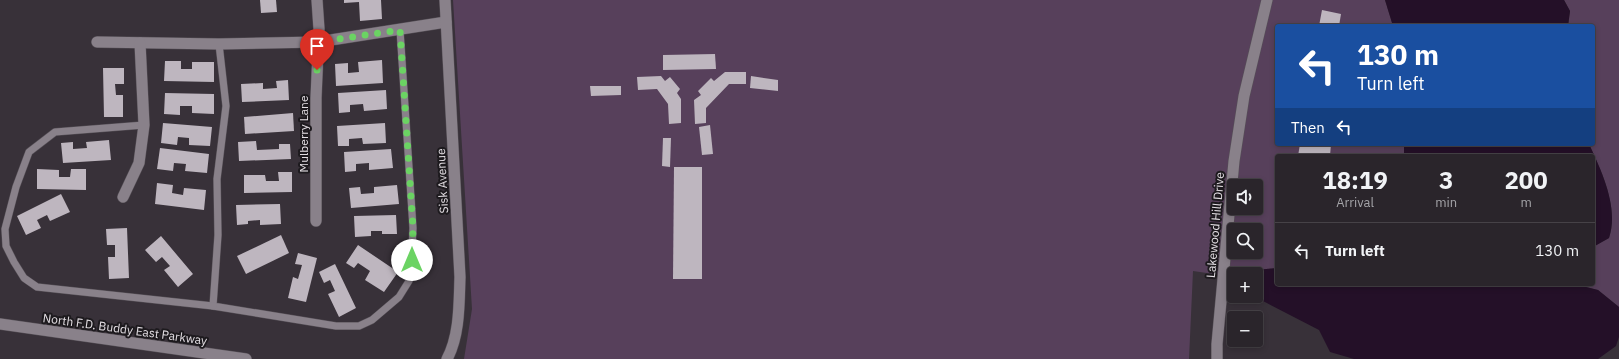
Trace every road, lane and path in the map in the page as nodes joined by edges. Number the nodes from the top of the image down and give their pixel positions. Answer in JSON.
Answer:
{"nodes":[{"id":1,"x":317,"y":0,"type":"edge"},
{"id":2,"x":445,"y":0,"type":"edge"},
{"id":3,"x":1267,"y":0,"type":"edge"},
{"id":4,"x":446,"y":22,"type":"junction"},
{"id":5,"x":400,"y":30,"type":"junction"},
{"id":6,"x":97,"y":42,"type":"dead end"},
{"id":7,"x":318,"y":42,"type":"junction"},
{"id":8,"x":140,"y":43,"type":"junction"},
{"id":9,"x":219,"y":44,"type":"junction"},
{"id":10,"x":144,"y":125,"type":"junction"},
{"id":11,"x":123,"y":197,"type":"dead end"},
{"id":12,"x":316,"y":220,"type":"dead end"},
{"id":13,"x":213,"y":306,"type":"junction"},
{"id":14,"x":0,"y":324,"type":"edge"},
{"id":15,"x":246,"y":359,"type":"edge"},
{"id":16,"x":447,"y":359,"type":"edge"},
{"id":17,"x":1217,"y":359,"type":"edge"}],
"edges":[{"from":1,"to":7,"type":"street","name":"Mulberry Lane"},
{"from":2,"to":4,"type":"street","name":"Sisk Avenue"},
{"from":3,"to":17,"type":"street","name":"Lakewood Hill Drive"},
{"from":4,"to":5,"type":"street"},
{"from":4,"to":16,"type":"street","name":"Sisk Avenue"},
{"from":5,"to":7,"type":"street"},
{"from":5,"to":13,"type":"lane"},
{"from":6,"to":8,"type":"street"},
{"from":7,"to":9,"type":"street"},
{"from":7,"to":12,"type":"street","name":"Mulberry Lane"},
{"from":8,"to":9,"type":"street"},
{"from":8,"to":10,"type":"street"},
{"from":9,"to":13,"type":"lane"},
{"from":10,"to":11,"type":"street"},
{"from":10,"to":13,"type":"lane"},
{"from":14,"to":15,"type":"street","name":"North F.D. Buddy East Parkway"}]}
